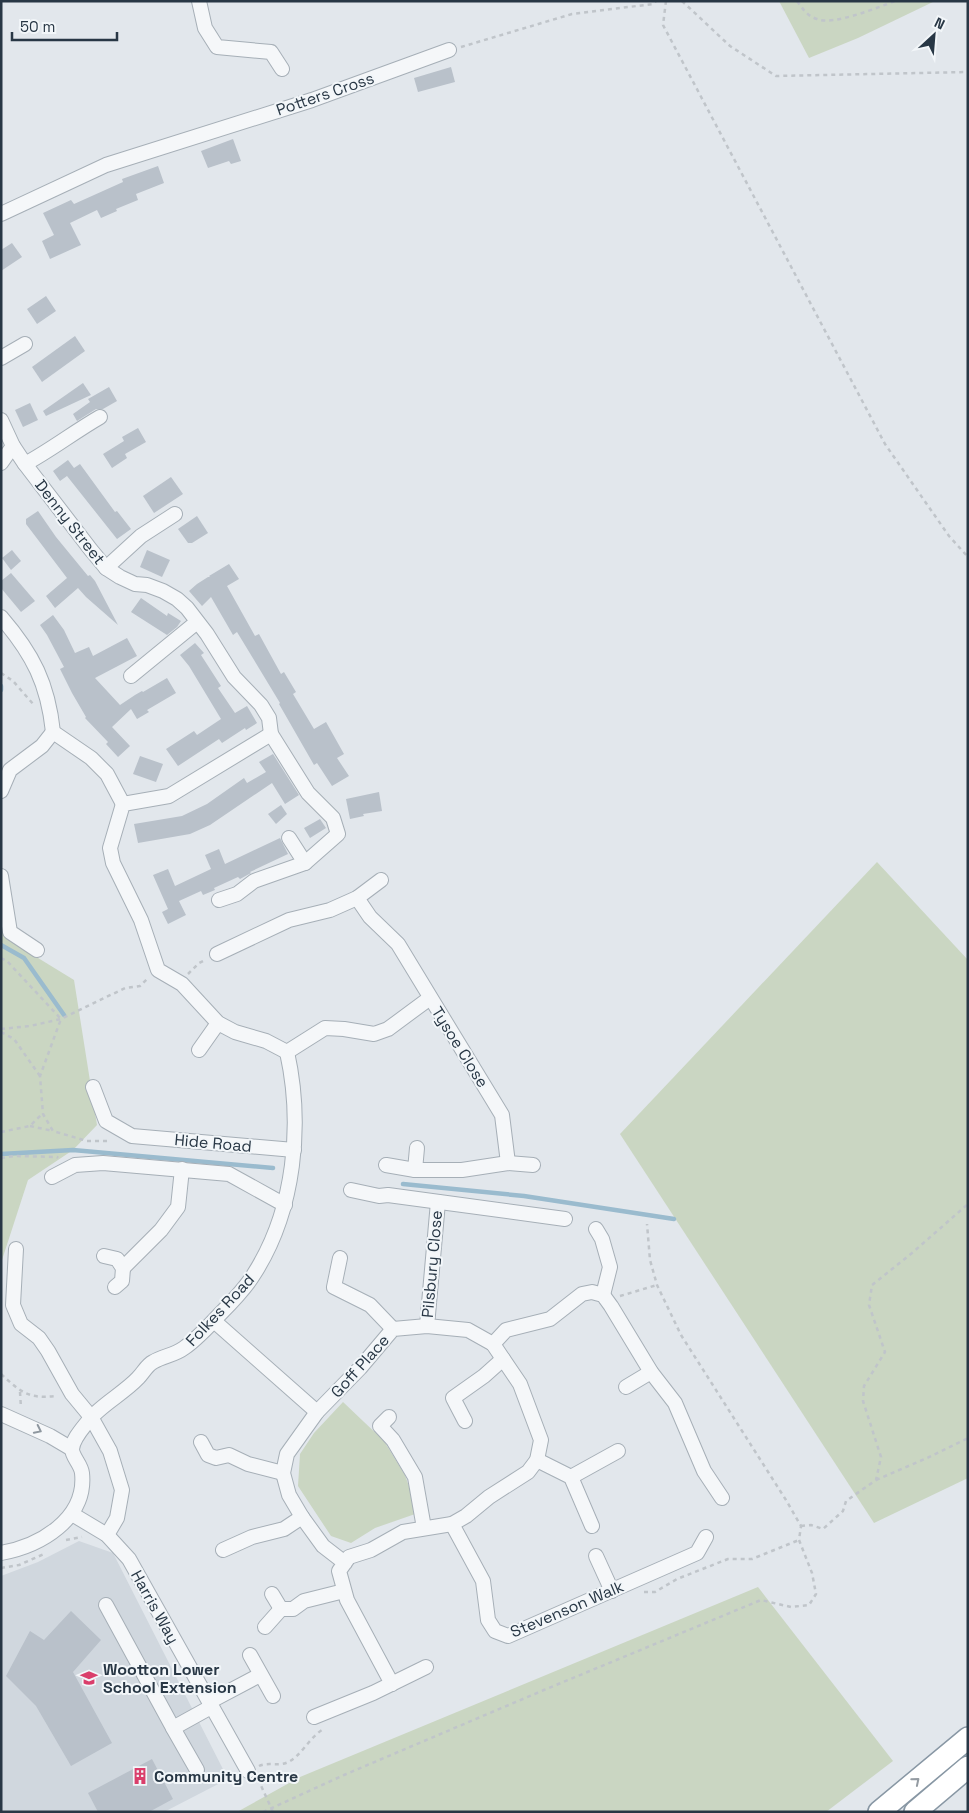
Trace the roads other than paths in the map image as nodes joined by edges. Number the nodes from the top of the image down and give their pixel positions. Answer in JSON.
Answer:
{"nodes":[{"id":1,"x":199,"y":1,"type":"edge"},
{"id":2,"x":449,"y":50,"type":"road end"},
{"id":3,"x":282,"y":69,"type":"dead end"},
{"id":4,"x":1,"y":214,"type":"edge"},
{"id":5,"x":25,"y":344,"type":"dead end"},
{"id":6,"x":1,"y":358,"type":"edge"},
{"id":7,"x":100,"y":417,"type":"dead end"},
{"id":8,"x":1,"y":420,"type":"edge"},
{"id":9,"x":13,"y":446,"type":"junction"},
{"id":10,"x":1,"y":463,"type":"edge"},
{"id":11,"x":25,"y":464,"type":"junction"},
{"id":12,"x":175,"y":514,"type":"dead end"},
{"id":13,"x":106,"y":568,"type":"junction"},
{"id":14,"x":1,"y":617,"type":"edge"},
{"id":15,"x":197,"y":622,"type":"junction"},
{"id":16,"x":131,"y":676,"type":"dead end"},
{"id":17,"x":52,"y":727,"type":"junction"},
{"id":18,"x":271,"y":734,"type":"junction"},
{"id":19,"x":1,"y":791,"type":"edge"},
{"id":20,"x":123,"y":804,"type":"junction"},
{"id":21,"x":289,"y":838,"type":"dead end"},
{"id":22,"x":305,"y":863,"type":"junction"},
{"id":23,"x":2,"y":880,"type":"edge"},
{"id":24,"x":380,"y":880,"type":"dead end"},
{"id":25,"x":357,"y":898,"type":"junction"},
{"id":26,"x":219,"y":900,"type":"dead end"},
{"id":27,"x":36,"y":950,"type":"dead end"},
{"id":28,"x":217,"y":954,"type":"road end"},
{"id":29,"x":430,"y":998,"type":"junction"},
{"id":30,"x":218,"y":1023,"type":"junction"},
{"id":31,"x":199,"y":1050,"type":"dead end"},
{"id":32,"x":287,"y":1052,"type":"junction"},
{"id":33,"x":93,"y":1087,"type":"dead end"},
{"id":34,"x":417,"y":1148,"type":"dead end"},
{"id":35,"x":294,"y":1150,"type":"junction"},
{"id":36,"x":508,"y":1164,"type":"junction"},
{"id":37,"x":386,"y":1165,"type":"dead end"},
{"id":38,"x":532,"y":1165,"type":"dead end"},
{"id":39,"x":182,"y":1169,"type":"junction"},
{"id":40,"x":415,"y":1170,"type":"junction"},
{"id":41,"x":52,"y":1176,"type":"dead end"},
{"id":42,"x":351,"y":1190,"type":"dead end"},
{"id":43,"x":438,"y":1202,"type":"junction"},
{"id":44,"x":285,"y":1205,"type":"junction"},
{"id":45,"x":565,"y":1219,"type":"dead end"},
{"id":46,"x":596,"y":1229,"type":"dead end"},
{"id":47,"x":16,"y":1249,"type":"dead end"},
{"id":48,"x":104,"y":1256,"type":"dead end"},
{"id":49,"x":340,"y":1258,"type":"dead end"},
{"id":50,"x":123,"y":1268,"type":"junction"},
{"id":51,"x":115,"y":1288,"type":"dead end"},
{"id":52,"x":604,"y":1298,"type":"junction"},
{"id":53,"x":214,"y":1321,"type":"junction"},
{"id":54,"x":427,"y":1326,"type":"junction"},
{"id":55,"x":393,"y":1329,"type":"junction"},
{"id":56,"x":493,"y":1344,"type":"junction"},
{"id":57,"x":502,"y":1359,"type":"junction"},
{"id":58,"x":651,"y":1372,"type":"junction"},
{"id":59,"x":626,"y":1387,"type":"dead end"},
{"id":60,"x":317,"y":1412,"type":"junction"},
{"id":61,"x":1,"y":1414,"type":"edge"},
{"id":62,"x":389,"y":1417,"type":"dead end"},
{"id":63,"x":91,"y":1418,"type":"junction"},
{"id":64,"x":465,"y":1421,"type":"dead end"},
{"id":65,"x":201,"y":1442,"type":"dead end"},
{"id":66,"x":72,"y":1450,"type":"junction"},
{"id":67,"x":618,"y":1451,"type":"dead end"},
{"id":68,"x":537,"y":1460,"type":"junction"},
{"id":69,"x":283,"y":1473,"type":"junction"},
{"id":70,"x":571,"y":1477,"type":"junction"},
{"id":71,"x":722,"y":1498,"type":"dead end"},
{"id":72,"x":72,"y":1514,"type":"junction"},
{"id":73,"x":302,"y":1518,"type":"junction"},
{"id":74,"x":452,"y":1524,"type":"junction"},
{"id":75,"x":592,"y":1526,"type":"dead end"},
{"id":76,"x":424,"y":1528,"type":"junction"},
{"id":77,"x":107,"y":1535,"type":"junction"},
{"id":78,"x":706,"y":1537,"type":"dead end"},
{"id":79,"x":224,"y":1550,"type":"dead end"},
{"id":80,"x":1,"y":1553,"type":"edge"},
{"id":81,"x":596,"y":1556,"type":"dead end"},
{"id":82,"x":345,"y":1563,"type":"junction"},
{"id":83,"x":344,"y":1591,"type":"junction"},
{"id":84,"x":612,"y":1591,"type":"junction"},
{"id":85,"x":272,"y":1594,"type":"dead end"},
{"id":86,"x":106,"y":1605,"type":"dead end"},
{"id":87,"x":281,"y":1609,"type":"junction"},
{"id":88,"x":265,"y":1628,"type":"dead end"},
{"id":89,"x":250,"y":1655,"type":"dead end"},
{"id":90,"x":426,"y":1667,"type":"dead end"},
{"id":91,"x":260,"y":1675,"type":"junction"},
{"id":92,"x":392,"y":1684,"type":"junction"},
{"id":93,"x":273,"y":1696,"type":"dead end"},
{"id":94,"x":210,"y":1705,"type":"junction"},
{"id":95,"x":314,"y":1717,"type":"dead end"},
{"id":96,"x":173,"y":1728,"type":"junction"},
{"id":97,"x":968,"y":1738,"type":"edge"},
{"id":98,"x":968,"y":1767,"type":"edge"},
{"id":99,"x":198,"y":1770,"type":"dead end"},
{"id":100,"x":248,"y":1770,"type":"dead end"},
{"id":101,"x":878,"y":1812,"type":"edge"},
{"id":102,"x":915,"y":1812,"type":"edge"}],
"edges":[{"from":1,"to":3,"type":"street"},
{"from":2,"to":4,"type":"street","name":"Potters Cross"},
{"from":5,"to":6,"type":"street"},
{"from":7,"to":11,"type":"street"},
{"from":8,"to":9,"type":"street","name":"Denny Street"},
{"from":9,"to":10,"type":"street"},
{"from":9,"to":11,"type":"street","name":"Denny Street"},
{"from":11,"to":13,"type":"street","name":"Denny Street"},
{"from":12,"to":13,"type":"street"},
{"from":13,"to":15,"type":"street","name":"Denny Street"},
{"from":14,"to":17,"type":"street"},
{"from":15,"to":16,"type":"street"},
{"from":15,"to":18,"type":"street","name":"Denny Street"},
{"from":17,"to":19,"type":"street"},
{"from":17,"to":20,"type":"street"},
{"from":18,"to":20,"type":"street"},
{"from":18,"to":22,"type":"street","name":"Denny Street"},
{"from":20,"to":30,"type":"street"},
{"from":21,"to":22,"type":"street"},
{"from":22,"to":26,"type":"street"},
{"from":23,"to":27,"type":"street"},
{"from":24,"to":25,"type":"street"},
{"from":25,"to":28,"type":"street"},
{"from":25,"to":29,"type":"street"},
{"from":29,"to":32,"type":"street","name":"Tysoe Close"},
{"from":29,"to":36,"type":"street","name":"Tysoe Close"},
{"from":30,"to":31,"type":"street"},
{"from":30,"to":32,"type":"street"},
{"from":32,"to":35,"type":"street","name":"Folkes Road"},
{"from":33,"to":35,"type":"street","name":"Hide Road"},
{"from":34,"to":40,"type":"street"},
{"from":35,"to":44,"type":"street","name":"Folkes Road"},
{"from":36,"to":38,"type":"street"},
{"from":36,"to":40,"type":"street"},
{"from":37,"to":40,"type":"street"},
{"from":39,"to":41,"type":"street"},
{"from":39,"to":44,"type":"street"},
{"from":39,"to":50,"type":"street"},
{"from":42,"to":43,"type":"street","name":"Pilsbury Close"},
{"from":43,"to":45,"type":"street","name":"Pilsbury Close"},
{"from":43,"to":54,"type":"street","name":"Pilsbury Close"},
{"from":44,"to":53,"type":"street","name":"Folkes Road"},
{"from":46,"to":52,"type":"street"},
{"from":47,"to":63,"type":"street"},
{"from":48,"to":50,"type":"street"},
{"from":49,"to":55,"type":"street"},
{"from":50,"to":51,"type":"street"},
{"from":52,"to":56,"type":"street"},
{"from":52,"to":58,"type":"street"},
{"from":53,"to":60,"type":"street"},
{"from":53,"to":63,"type":"street","name":"Folkes Road"},
{"from":54,"to":55,"type":"street","name":"Goff Place"},
{"from":54,"to":56,"type":"street","name":"Goff Place"},
{"from":55,"to":60,"type":"street","name":"Goff Place"},
{"from":56,"to":57,"type":"street"},
{"from":57,"to":64,"type":"street"},
{"from":57,"to":68,"type":"street"},
{"from":58,"to":59,"type":"street"},
{"from":58,"to":71,"type":"street"},
{"from":60,"to":69,"type":"street","name":"Goff Place"},
{"from":61,"to":66,"type":"street","one_way":true},
{"from":62,"to":76,"type":"street"},
{"from":63,"to":66,"type":"street","name":"Folkes Road"},
{"from":63,"to":77,"type":"street"},
{"from":65,"to":69,"type":"street"},
{"from":66,"to":72,"type":"street"},
{"from":67,"to":70,"type":"street"},
{"from":68,"to":70,"type":"street"},
{"from":68,"to":74,"type":"street"},
{"from":69,"to":73,"type":"street"},
{"from":70,"to":75,"type":"street"},
{"from":72,"to":77,"type":"street","name":"Harris Way"},
{"from":72,"to":80,"type":"street"},
{"from":73,"to":79,"type":"street"},
{"from":73,"to":82,"type":"street"},
{"from":74,"to":76,"type":"street"},
{"from":74,"to":84,"type":"street","name":"Stevenson Walk"},
{"from":76,"to":82,"type":"street"},
{"from":77,"to":94,"type":"street","name":"Harris Way"},
{"from":78,"to":84,"type":"street","name":"Stevenson Walk"},
{"from":81,"to":84,"type":"street"},
{"from":82,"to":83,"type":"street"},
{"from":83,"to":87,"type":"street"},
{"from":83,"to":92,"type":"street"},
{"from":85,"to":87,"type":"street"},
{"from":86,"to":96,"type":"street"},
{"from":87,"to":88,"type":"street"},
{"from":89,"to":91,"type":"street"},
{"from":90,"to":92,"type":"street"},
{"from":91,"to":93,"type":"street"},
{"from":91,"to":94,"type":"street"},
{"from":92,"to":95,"type":"street"},
{"from":94,"to":96,"type":"street"},
{"from":94,"to":100,"type":"street","name":"Harris Way"},
{"from":96,"to":99,"type":"street"},
{"from":101,"to":97,"type":"highway","one_way":true},
{"from":98,"to":102,"type":"highway"}]}
